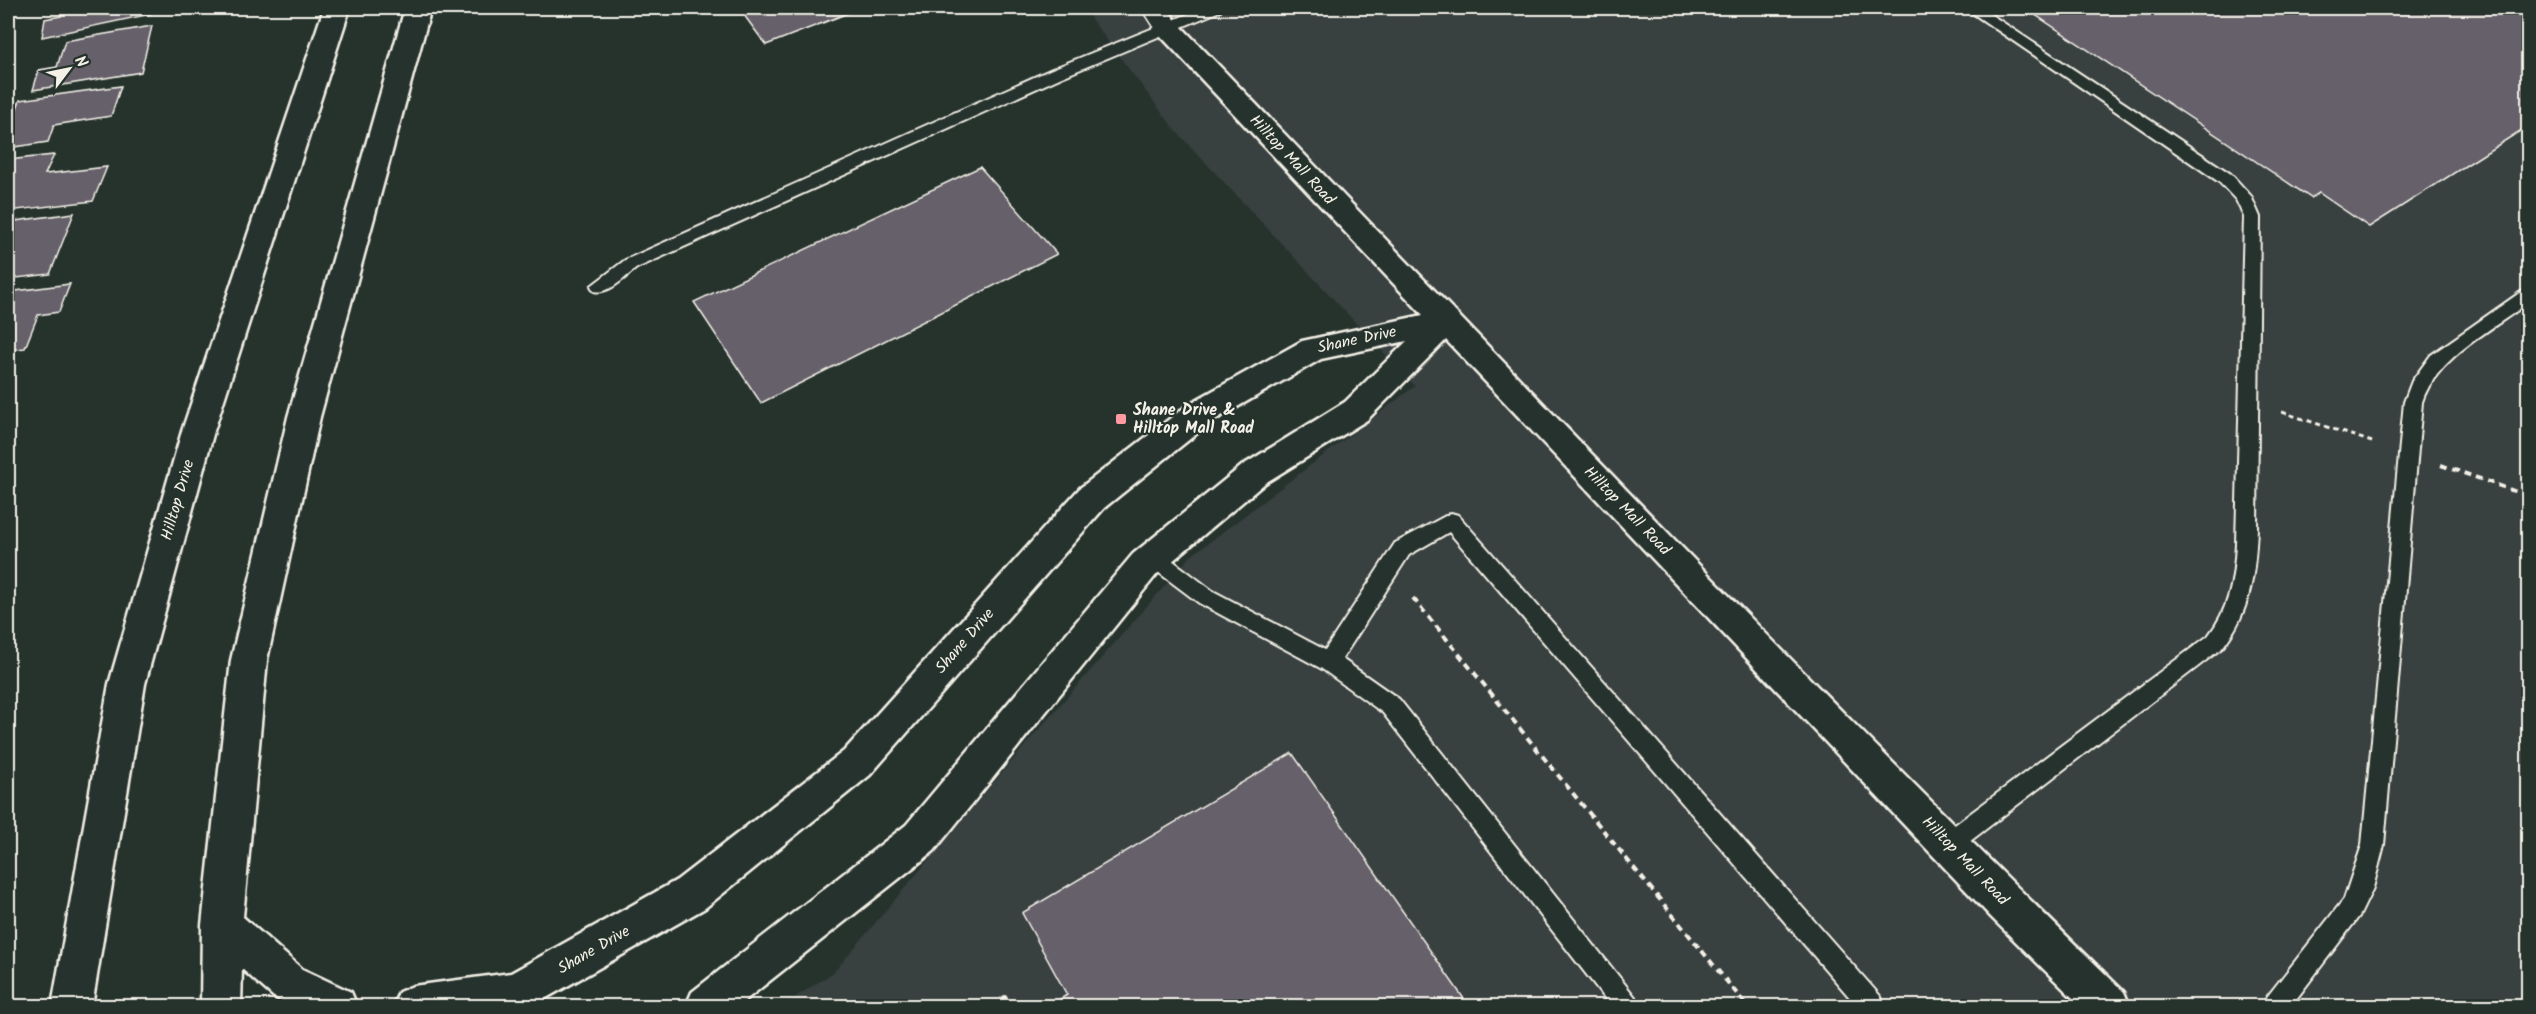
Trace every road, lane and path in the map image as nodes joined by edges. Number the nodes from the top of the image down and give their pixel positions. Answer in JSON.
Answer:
{"nodes":[{"id":1,"x":338,"y":8,"type":"edge"},
{"id":2,"x":418,"y":8,"type":"edge"},
{"id":3,"x":1215,"y":8,"type":"edge"},
{"id":4,"x":1972,"y":8,"type":"edge"},
{"id":5,"x":1161,"y":17,"type":"edge"},
{"id":6,"x":600,"y":286,"type":"dead end"},
{"id":7,"x":2529,"y":294,"type":"edge"},
{"id":8,"x":1446,"y":322,"type":"junction"},
{"id":9,"x":2249,"y":401,"type":"junction"},
{"id":10,"x":2407,"y":453,"type":"junction"},
{"id":11,"x":2529,"y":496,"type":"edge"},
{"id":12,"x":1153,"y":557,"type":"junction"},
{"id":13,"x":1412,"y":598,"type":"dead end"},
{"id":14,"x":1329,"y":662,"type":"junction"},
{"id":15,"x":1948,"y":844,"type":"junction"},
{"id":16,"x":222,"y":926,"type":"junction"},
{"id":17,"x":507,"y":999,"type":"edge"},
{"id":18,"x":72,"y":1006,"type":"edge"},
{"id":19,"x":221,"y":1006,"type":"edge"},
{"id":20,"x":337,"y":1006,"type":"edge"},
{"id":21,"x":413,"y":1006,"type":"edge"},
{"id":22,"x":706,"y":1006,"type":"edge"},
{"id":23,"x":991,"y":1006,"type":"edge"},
{"id":24,"x":1010,"y":1006,"type":"edge"},
{"id":25,"x":1626,"y":1006,"type":"edge"},
{"id":26,"x":1747,"y":1006,"type":"edge"},
{"id":27,"x":1872,"y":1006,"type":"edge"},
{"id":28,"x":2110,"y":1006,"type":"edge"},
{"id":29,"x":2276,"y":1006,"type":"edge"}],
"edges":[{"from":1,"to":18,"type":"street","name":"Hilltop Drive"},
{"from":2,"to":16,"type":"street"},
{"from":3,"to":5,"type":"lane"},
{"from":4,"to":9,"type":"lane"},
{"from":5,"to":6,"type":"lane"},
{"from":5,"to":8,"type":"street","name":"Hilltop Mall Road"},
{"from":7,"to":10,"type":"lane"},
{"from":8,"to":12,"type":"street","name":"Shane Drive"},
{"from":8,"to":15,"type":"street","name":"Hilltop Mall Road"},
{"from":8,"to":17,"type":"street","name":"Shane Drive"},
{"from":9,"to":10,"type":"path"},
{"from":9,"to":15,"type":"lane"},
{"from":10,"to":11,"type":"path"},
{"from":10,"to":29,"type":"lane"},
{"from":12,"to":14,"type":"lane"},
{"from":12,"to":22,"type":"street","name":"Shane Drive"},
{"from":13,"to":26,"type":"path"},
{"from":14,"to":25,"type":"lane"},
{"from":14,"to":27,"type":"lane"},
{"from":15,"to":28,"type":"street","name":"Hilltop Mall Road"},
{"from":16,"to":19,"type":"street"},
{"from":16,"to":20,"type":"street"},
{"from":17,"to":21,"type":"street"},
{"from":23,"to":24,"type":"path"}]}
